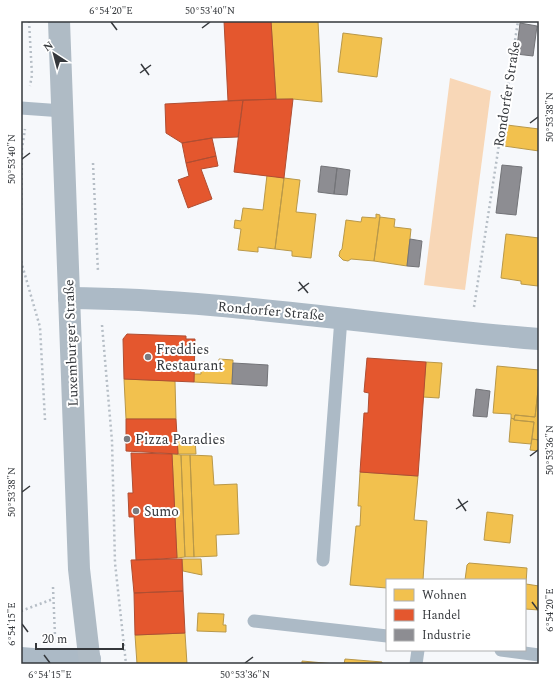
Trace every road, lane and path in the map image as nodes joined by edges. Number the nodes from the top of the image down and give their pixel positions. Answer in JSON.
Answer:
{"nodes":[{"id":1,"x":59,"y":21,"type":"edge"},
{"id":2,"x":518,"y":21,"type":"edge"},
{"id":3,"x":21,"y":108,"type":"edge"},
{"id":4,"x":63,"y":111,"type":"junction"},
{"id":5,"x":21,"y":261,"type":"edge"},
{"id":6,"x":69,"y":298,"type":"junction"},
{"id":7,"x":99,"y":298,"type":"junction"},
{"id":8,"x":341,"y":318,"type":"junction"},
{"id":9,"x":471,"y":334,"type":"junction"},
{"id":10,"x":539,"y":339,"type":"edge"},
{"id":11,"x":45,"y":423,"type":"dead end"},
{"id":12,"x":322,"y":560,"type":"dead end"},
{"id":13,"x":52,"y":580,"type":"dead end"},
{"id":14,"x":53,"y":599,"type":"junction"},
{"id":15,"x":21,"y":611,"type":"edge"},
{"id":16,"x":254,"y":621,"type":"dead end"},
{"id":17,"x":386,"y":636,"type":"edge"},
{"id":18,"x":418,"y":651,"type":"edge"},
{"id":19,"x":509,"y":651,"type":"edge"},
{"id":20,"x":539,"y":655,"type":"edge"},
{"id":21,"x":21,"y":658,"type":"edge"},
{"id":22,"x":56,"y":662,"type":"junction"},
{"id":23,"x":90,"y":662,"type":"edge"},
{"id":24,"x":126,"y":664,"type":"edge"},
{"id":25,"x":416,"y":664,"type":"edge"}],
"edges":[{"from":1,"to":4,"type":"main road","name":"Luxemburger Straße"},
{"from":2,"to":9,"type":"path","name":"Rondorfer Straße"},
{"from":3,"to":4,"type":"lane"},
{"from":4,"to":6,"type":"main road","name":"Luxemburger Straße"},
{"from":5,"to":11,"type":"path"},
{"from":6,"to":7,"type":"street","name":"Rondorfer Straße"},
{"from":6,"to":23,"type":"main road","name":"Luxemburger Straße"},
{"from":7,"to":8,"type":"street","name":"Rondorfer Straße"},
{"from":7,"to":24,"type":"path"},
{"from":8,"to":9,"type":"street","name":"Rondorfer Straße"},
{"from":8,"to":12,"type":"lane"},
{"from":9,"to":10,"type":"street","name":"Rondorfer Straße"},
{"from":13,"to":14,"type":"path"},
{"from":14,"to":15,"type":"path"},
{"from":14,"to":22,"type":"path"},
{"from":16,"to":17,"type":"lane"},
{"from":18,"to":25,"type":"lane"},
{"from":19,"to":20,"type":"lane"},
{"from":21,"to":22,"type":"street"},
{"from":22,"to":23,"type":"street"}]}
